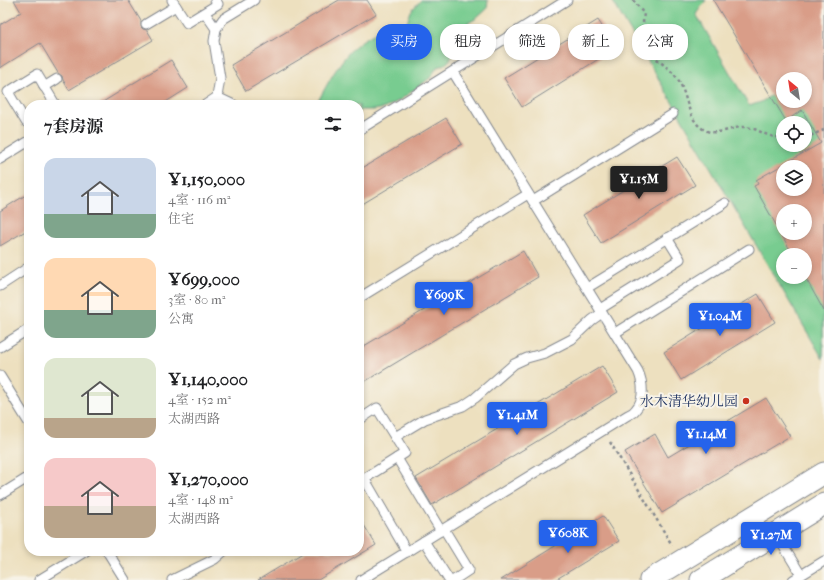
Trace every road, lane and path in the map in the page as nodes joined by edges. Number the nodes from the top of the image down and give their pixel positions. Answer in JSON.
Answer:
{"nodes":[{"id":1,"x":215,"y":0,"type":"edge"},
{"id":2,"x":254,"y":0,"type":"edge"},
{"id":3,"x":567,"y":0,"type":"edge"},
{"id":4,"x":633,"y":0,"type":"edge"},
{"id":5,"x":174,"y":3,"type":"edge"},
{"id":6,"x":205,"y":12,"type":"junction"},
{"id":7,"x":146,"y":24,"type":"dead end"},
{"id":8,"x":216,"y":29,"type":"junction"},
{"id":9,"x":453,"y":72,"type":"junction"},
{"id":10,"x":57,"y":79,"type":"dead end"},
{"id":11,"x":44,"y":87,"type":"junction"},
{"id":12,"x":4,"y":94,"type":"edge"},
{"id":13,"x":217,"y":97,"type":"junction"},
{"id":14,"x":52,"y":100,"type":"edge"},
{"id":15,"x":212,"y":100,"type":"edge"},
{"id":16,"x":223,"y":100,"type":"edge"},
{"id":17,"x":673,"y":114,"type":"dead end"},
{"id":18,"x":24,"y":119,"type":"edge"},
{"id":19,"x":364,"y":127,"type":"edge"},
{"id":20,"x":824,"y":130,"type":"edge"},
{"id":21,"x":812,"y":135,"type":"edge"},
{"id":22,"x":776,"y":137,"type":"edge"},
{"id":23,"x":24,"y":144,"type":"edge"},
{"id":24,"x":0,"y":159,"type":"edge"},
{"id":25,"x":531,"y":198,"type":"junction"},
{"id":26,"x":725,"y":203,"type":"dead end"},
{"id":27,"x":667,"y":238,"type":"junction"},
{"id":28,"x":749,"y":249,"type":"dead end"},
{"id":29,"x":24,"y":270,"type":"edge"},
{"id":30,"x":0,"y":286,"type":"edge"},
{"id":31,"x":587,"y":288,"type":"junction"},
{"id":32,"x":364,"y":295,"type":"edge"},
{"id":33,"x":601,"y":311,"type":"junction"},
{"id":34,"x":24,"y":333,"type":"edge"},
{"id":35,"x":615,"y":333,"type":"junction"},
{"id":36,"x":0,"y":347,"type":"edge"},
{"id":37,"x":0,"y":376,"type":"edge"},
{"id":38,"x":24,"y":415,"type":"edge"},
{"id":39,"x":364,"y":417,"type":"edge"},
{"id":40,"x":603,"y":431,"type":"junction"},
{"id":41,"x":394,"y":436,"type":"junction"},
{"id":42,"x":397,"y":458,"type":"junction"},
{"id":43,"x":824,"y":473,"type":"edge"},
{"id":44,"x":364,"y":479,"type":"edge"},
{"id":45,"x":24,"y":480,"type":"edge"},
{"id":46,"x":364,"y":483,"type":"edge"},
{"id":47,"x":0,"y":495,"type":"edge"},
{"id":48,"x":824,"y":504,"type":"edge"},
{"id":49,"x":442,"y":530,"type":"junction"},
{"id":50,"x":776,"y":534,"type":"junction"},
{"id":51,"x":424,"y":541,"type":"junction"},
{"id":52,"x":407,"y":552,"type":"junction"},
{"id":53,"x":78,"y":556,"type":"edge"},
{"id":54,"x":110,"y":556,"type":"edge"},
{"id":55,"x":218,"y":556,"type":"edge"},
{"id":56,"x":681,"y":561,"type":"junction"},
{"id":57,"x":824,"y":561,"type":"edge"},
{"id":58,"x":465,"y":577,"type":"edge"},
{"id":59,"x":797,"y":578,"type":"edge"},
{"id":60,"x":39,"y":580,"type":"edge"},
{"id":61,"x":125,"y":580,"type":"edge"},
{"id":62,"x":172,"y":580,"type":"edge"},
{"id":63,"x":361,"y":580,"type":"edge"},
{"id":64,"x":449,"y":580,"type":"edge"},
{"id":65,"x":454,"y":580,"type":"edge"},
{"id":66,"x":650,"y":580,"type":"edge"},
{"id":67,"x":701,"y":580,"type":"edge"}],
"edges":[{"from":1,"to":6,"type":"lane"},
{"from":2,"to":8,"type":"lane"},
{"from":3,"to":9,"type":"lane"},
{"from":4,"to":22,"type":"path"},
{"from":5,"to":6,"type":"lane"},
{"from":5,"to":7,"type":"lane"},
{"from":6,"to":8,"type":"lane"},
{"from":8,"to":13,"type":"lane"},
{"from":9,"to":19,"type":"lane"},
{"from":9,"to":25,"type":"lane"},
{"from":10,"to":11,"type":"lane"},
{"from":11,"to":12,"type":"lane"},
{"from":11,"to":14,"type":"lane"},
{"from":12,"to":18,"type":"lane"},
{"from":13,"to":15,"type":"lane"},
{"from":13,"to":16,"type":"lane"},
{"from":17,"to":25,"type":"lane"},
{"from":20,"to":21,"type":"path"},
{"from":23,"to":24,"type":"lane"},
{"from":25,"to":31,"type":"lane"},
{"from":25,"to":32,"type":"lane"},
{"from":26,"to":27,"type":"lane"},
{"from":27,"to":31,"type":"lane"},
{"from":27,"to":33,"type":"lane"},
{"from":28,"to":35,"type":"lane"},
{"from":29,"to":30,"type":"lane"},
{"from":31,"to":33,"type":"lane"},
{"from":33,"to":35,"type":"lane"},
{"from":33,"to":41,"type":"lane"},
{"from":34,"to":36,"type":"lane"},
{"from":35,"to":40,"type":"lane"},
{"from":37,"to":38,"type":"lane"},
{"from":39,"to":41,"type":"lane"},
{"from":40,"to":49,"type":"lane"},
{"from":40,"to":56,"type":"path"},
{"from":41,"to":42,"type":"lane"},
{"from":42,"to":44,"type":"lane"},
{"from":42,"to":49,"type":"lane"},
{"from":43,"to":56,"type":"street"},
{"from":45,"to":47,"type":"lane"},
{"from":46,"to":52,"type":"lane"},
{"from":48,"to":50,"type":"street"},
{"from":49,"to":51,"type":"lane"},
{"from":49,"to":58,"type":"lane"},
{"from":50,"to":59,"type":"lane"},
{"from":50,"to":67,"type":"street"},
{"from":51,"to":52,"type":"lane"},
{"from":51,"to":64,"type":"lane"},
{"from":52,"to":63,"type":"lane"},
{"from":53,"to":60,"type":"lane"},
{"from":54,"to":61,"type":"lane"},
{"from":55,"to":62,"type":"lane"},
{"from":56,"to":66,"type":"street"},
{"from":57,"to":59,"type":"lane"},
{"from":58,"to":65,"type":"lane"}]}
